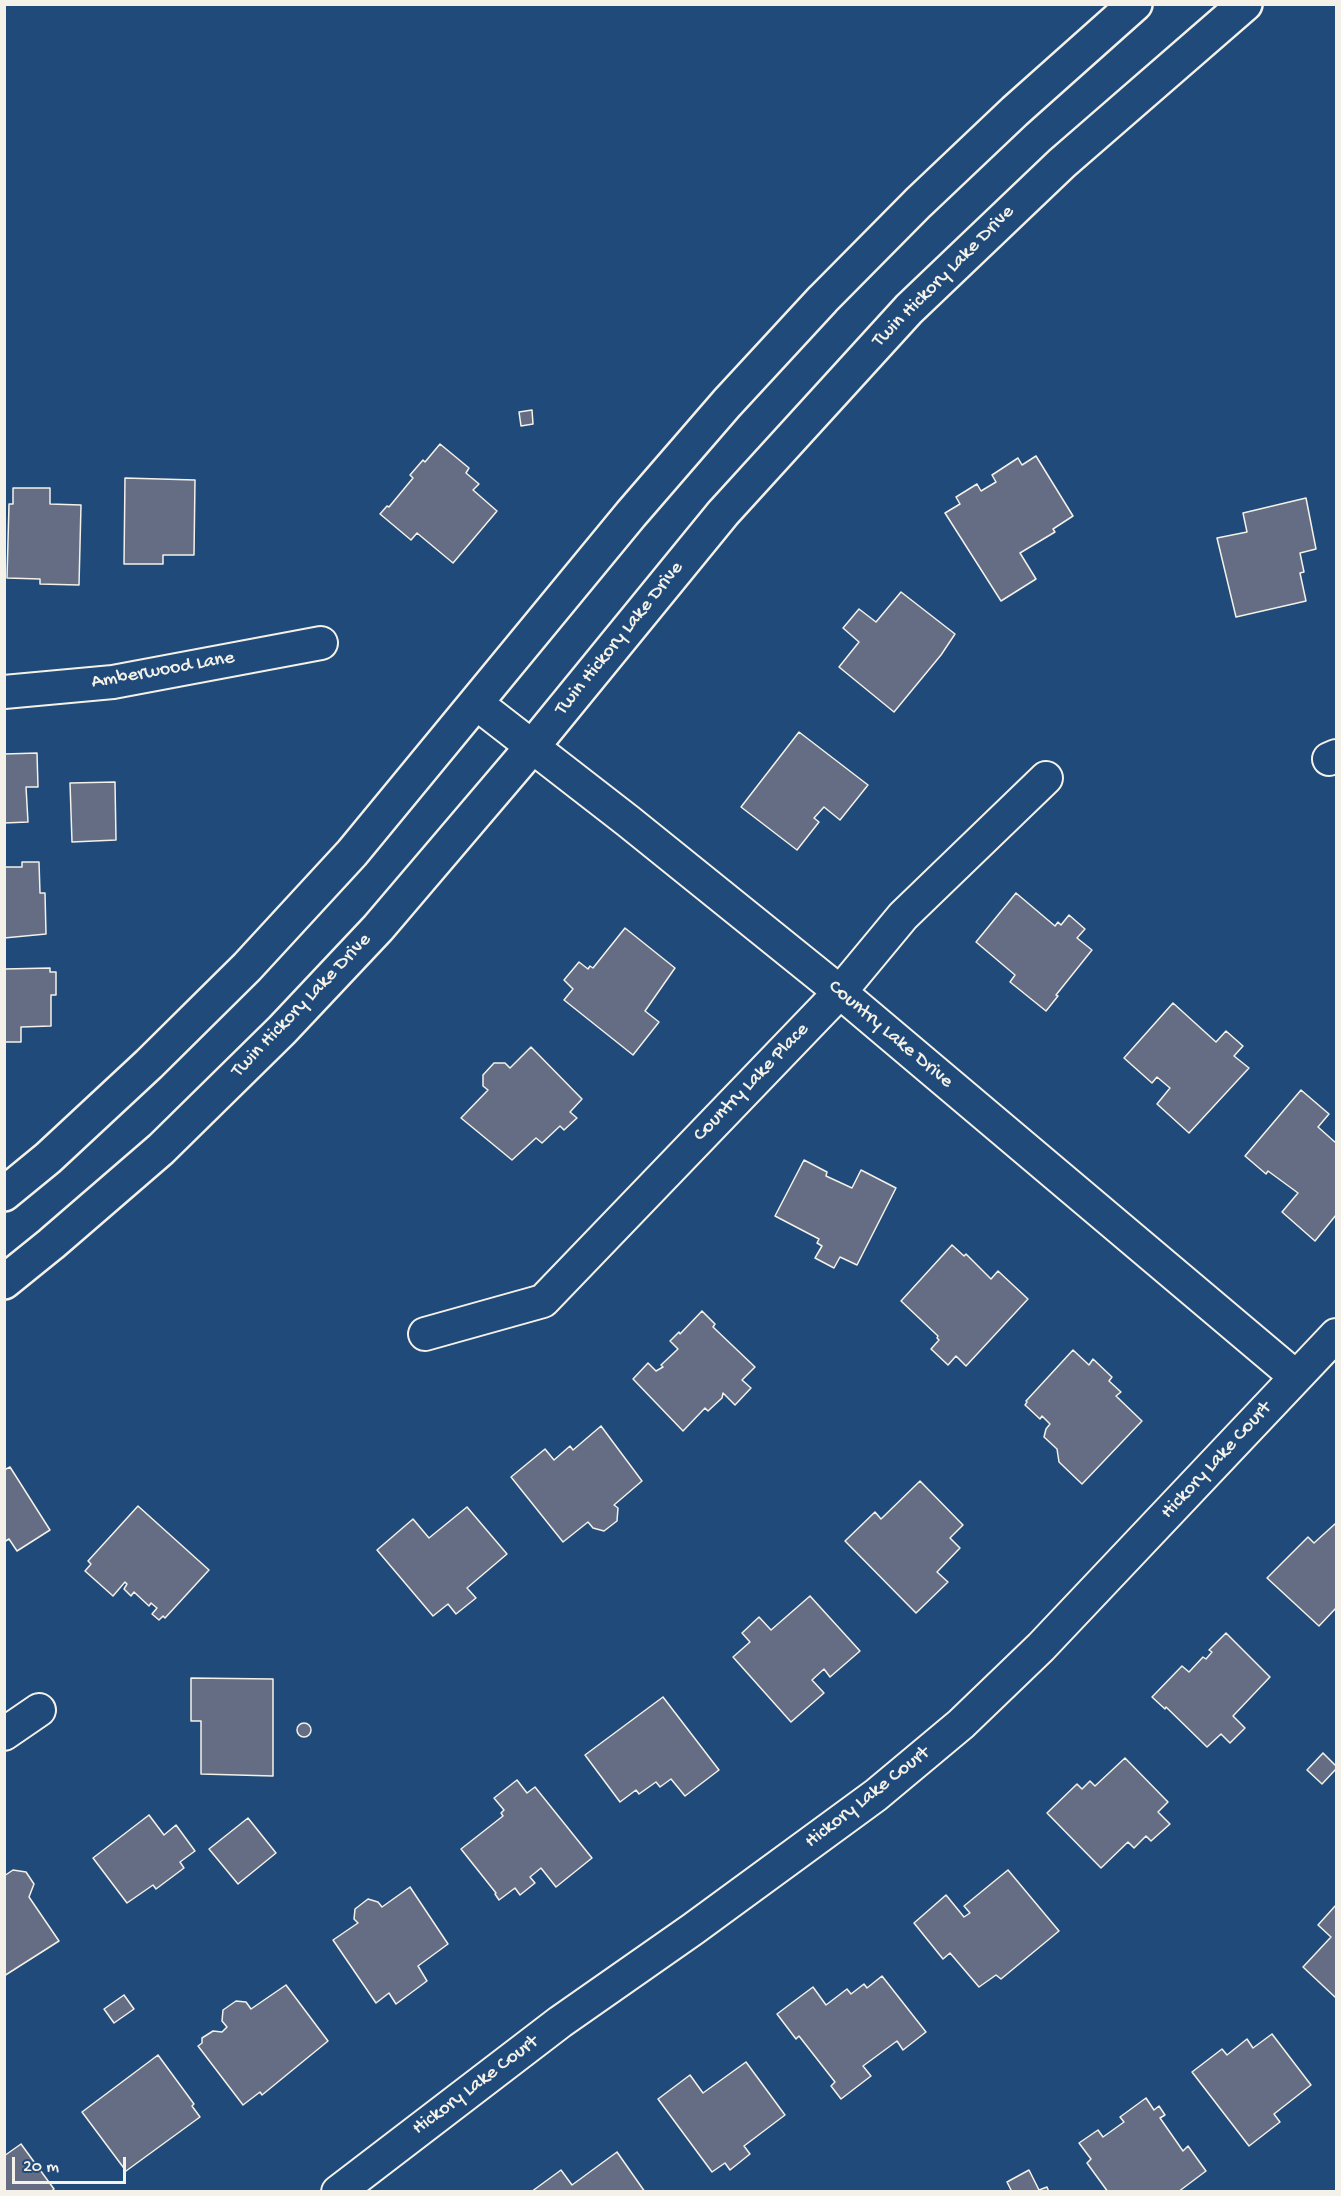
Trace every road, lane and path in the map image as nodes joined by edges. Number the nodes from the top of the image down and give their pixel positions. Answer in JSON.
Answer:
{"nodes":[{"id":1,"x":1135,"y":4,"type":"edge"},
{"id":2,"x":1245,"y":4,"type":"edge"},
{"id":3,"x":321,"y":643,"type":"dead end"},
{"id":4,"x":4,"y":692,"type":"edge"},
{"id":5,"x":476,"y":703,"type":"junction"},
{"id":6,"x":532,"y":747,"type":"junction"},
{"id":7,"x":1046,"y":778,"type":"dead end"},
{"id":8,"x":840,"y":992,"type":"junction"},
{"id":9,"x":4,"y":1194,"type":"edge"},
{"id":10,"x":4,"y":1282,"type":"edge"},
{"id":11,"x":425,"y":1334,"type":"dead end"},
{"id":12,"x":1336,"y":1335,"type":"edge"},
{"id":13,"x":1296,"y":1377,"type":"junction"},
{"id":14,"x":39,"y":1710,"type":"dead end"},
{"id":15,"x":4,"y":1734,"type":"edge"},
{"id":16,"x":338,"y":2192,"type":"edge"}],
"edges":[{"from":1,"to":5,"type":"street"},
{"from":2,"to":6,"type":"street","name":"Twin Hickory Lake Drive"},
{"from":3,"to":4,"type":"street","name":"Amberwood Lane"},
{"from":5,"to":6,"type":"street","name":"Country Lake Drive"},
{"from":5,"to":9,"type":"street"},
{"from":6,"to":8,"type":"street","name":"Country Lake Drive"},
{"from":6,"to":10,"type":"street","name":"Twin Hickory Lake Drive"},
{"from":7,"to":8,"type":"street","name":"Country Lake Place"},
{"from":8,"to":11,"type":"street","name":"Country Lake Place"},
{"from":8,"to":13,"type":"street","name":"Country Lake Drive"},
{"from":12,"to":13,"type":"street","name":"Hickory Lake Court"},
{"from":13,"to":16,"type":"street","name":"Hickory Lake Court"},
{"from":14,"to":15,"type":"street"}]}
